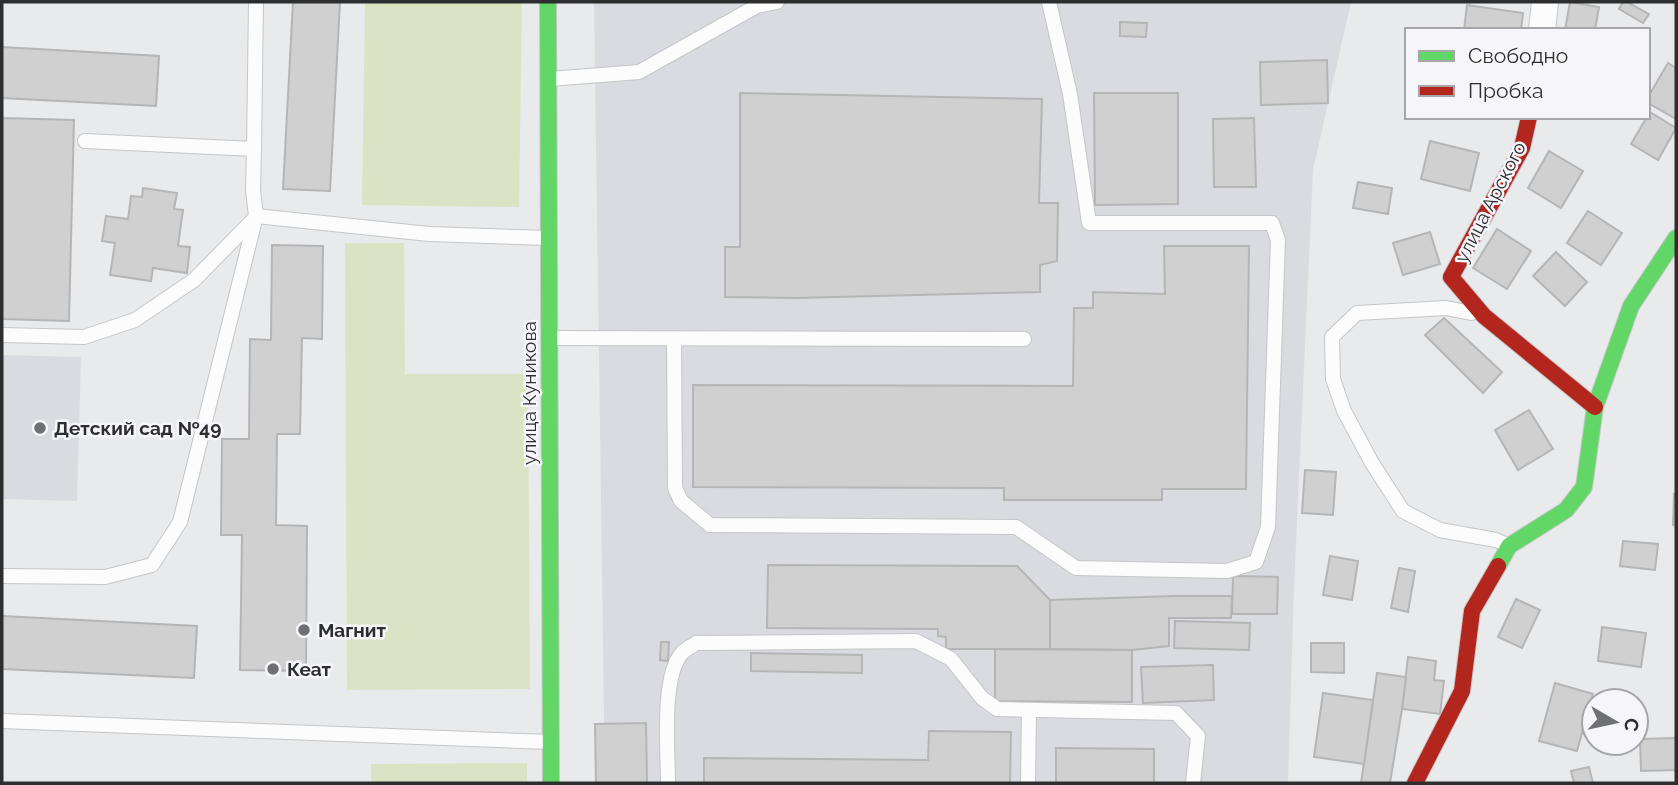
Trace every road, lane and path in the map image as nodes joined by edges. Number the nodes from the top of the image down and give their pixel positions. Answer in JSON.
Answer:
{"nodes":[{"id":1,"x":256,"y":2,"type":"edge"},
{"id":2,"x":548,"y":2,"type":"edge"},
{"id":3,"x":777,"y":2,"type":"edge"},
{"id":4,"x":1049,"y":2,"type":"edge"},
{"id":5,"x":1545,"y":2,"type":"edge"},
{"id":6,"x":1542,"y":28,"type":"edge"},
{"id":7,"x":549,"y":79,"type":"junction"},
{"id":8,"x":1529,"y":119,"type":"edge"},
{"id":9,"x":85,"y":141,"type":"dead end"},
{"id":10,"x":254,"y":149,"type":"junction"},
{"id":11,"x":256,"y":216,"type":"junction"},
{"id":12,"x":550,"y":238,"type":"junction"},
{"id":13,"x":1676,"y":238,"type":"edge"},
{"id":14,"x":1484,"y":316,"type":"junction"},
{"id":15,"x":2,"y":335,"type":"edge"},
{"id":16,"x":550,"y":338,"type":"junction"},
{"id":17,"x":674,"y":339,"type":"junction"},
{"id":18,"x":1024,"y":339,"type":"dead end"},
{"id":19,"x":1595,"y":407,"type":"junction"},
{"id":20,"x":1508,"y":546,"type":"junction"},
{"id":21,"x":2,"y":576,"type":"edge"},
{"id":22,"x":1028,"y":710,"type":"junction"},
{"id":23,"x":2,"y":722,"type":"edge"},
{"id":24,"x":551,"y":742,"type":"junction"},
{"id":25,"x":551,"y":783,"type":"edge"},
{"id":26,"x":668,"y":783,"type":"edge"},
{"id":27,"x":1028,"y":783,"type":"edge"},
{"id":28,"x":1194,"y":783,"type":"edge"},
{"id":29,"x":1415,"y":783,"type":"edge"}],
"edges":[{"from":1,"to":10,"type":"lane"},
{"from":2,"to":7,"type":"street","name":"улица Куникова"},
{"from":3,"to":7,"type":"lane"},
{"from":4,"to":17,"type":"lane"},
{"from":5,"to":6,"type":"street"},
{"from":7,"to":12,"type":"street","name":"улица Куникова"},
{"from":8,"to":14,"type":"street","name":"улица Арского"},
{"from":9,"to":10,"type":"lane"},
{"from":10,"to":11,"type":"lane"},
{"from":11,"to":12,"type":"lane"},
{"from":11,"to":15,"type":"lane"},
{"from":11,"to":21,"type":"lane"},
{"from":12,"to":16,"type":"street","name":"улица Куникова"},
{"from":13,"to":19,"type":"street"},
{"from":14,"to":19,"type":"street"},
{"from":14,"to":20,"type":"lane"},
{"from":16,"to":17,"type":"lane"},
{"from":16,"to":24,"type":"street","name":"улица Куникова"},
{"from":17,"to":18,"type":"lane"},
{"from":19,"to":20,"type":"street"},
{"from":20,"to":29,"type":"street"},
{"from":22,"to":26,"type":"lane"},
{"from":22,"to":27,"type":"lane"},
{"from":22,"to":28,"type":"lane"},
{"from":23,"to":24,"type":"lane"},
{"from":24,"to":25,"type":"street","name":"улица Куникова"}]}
